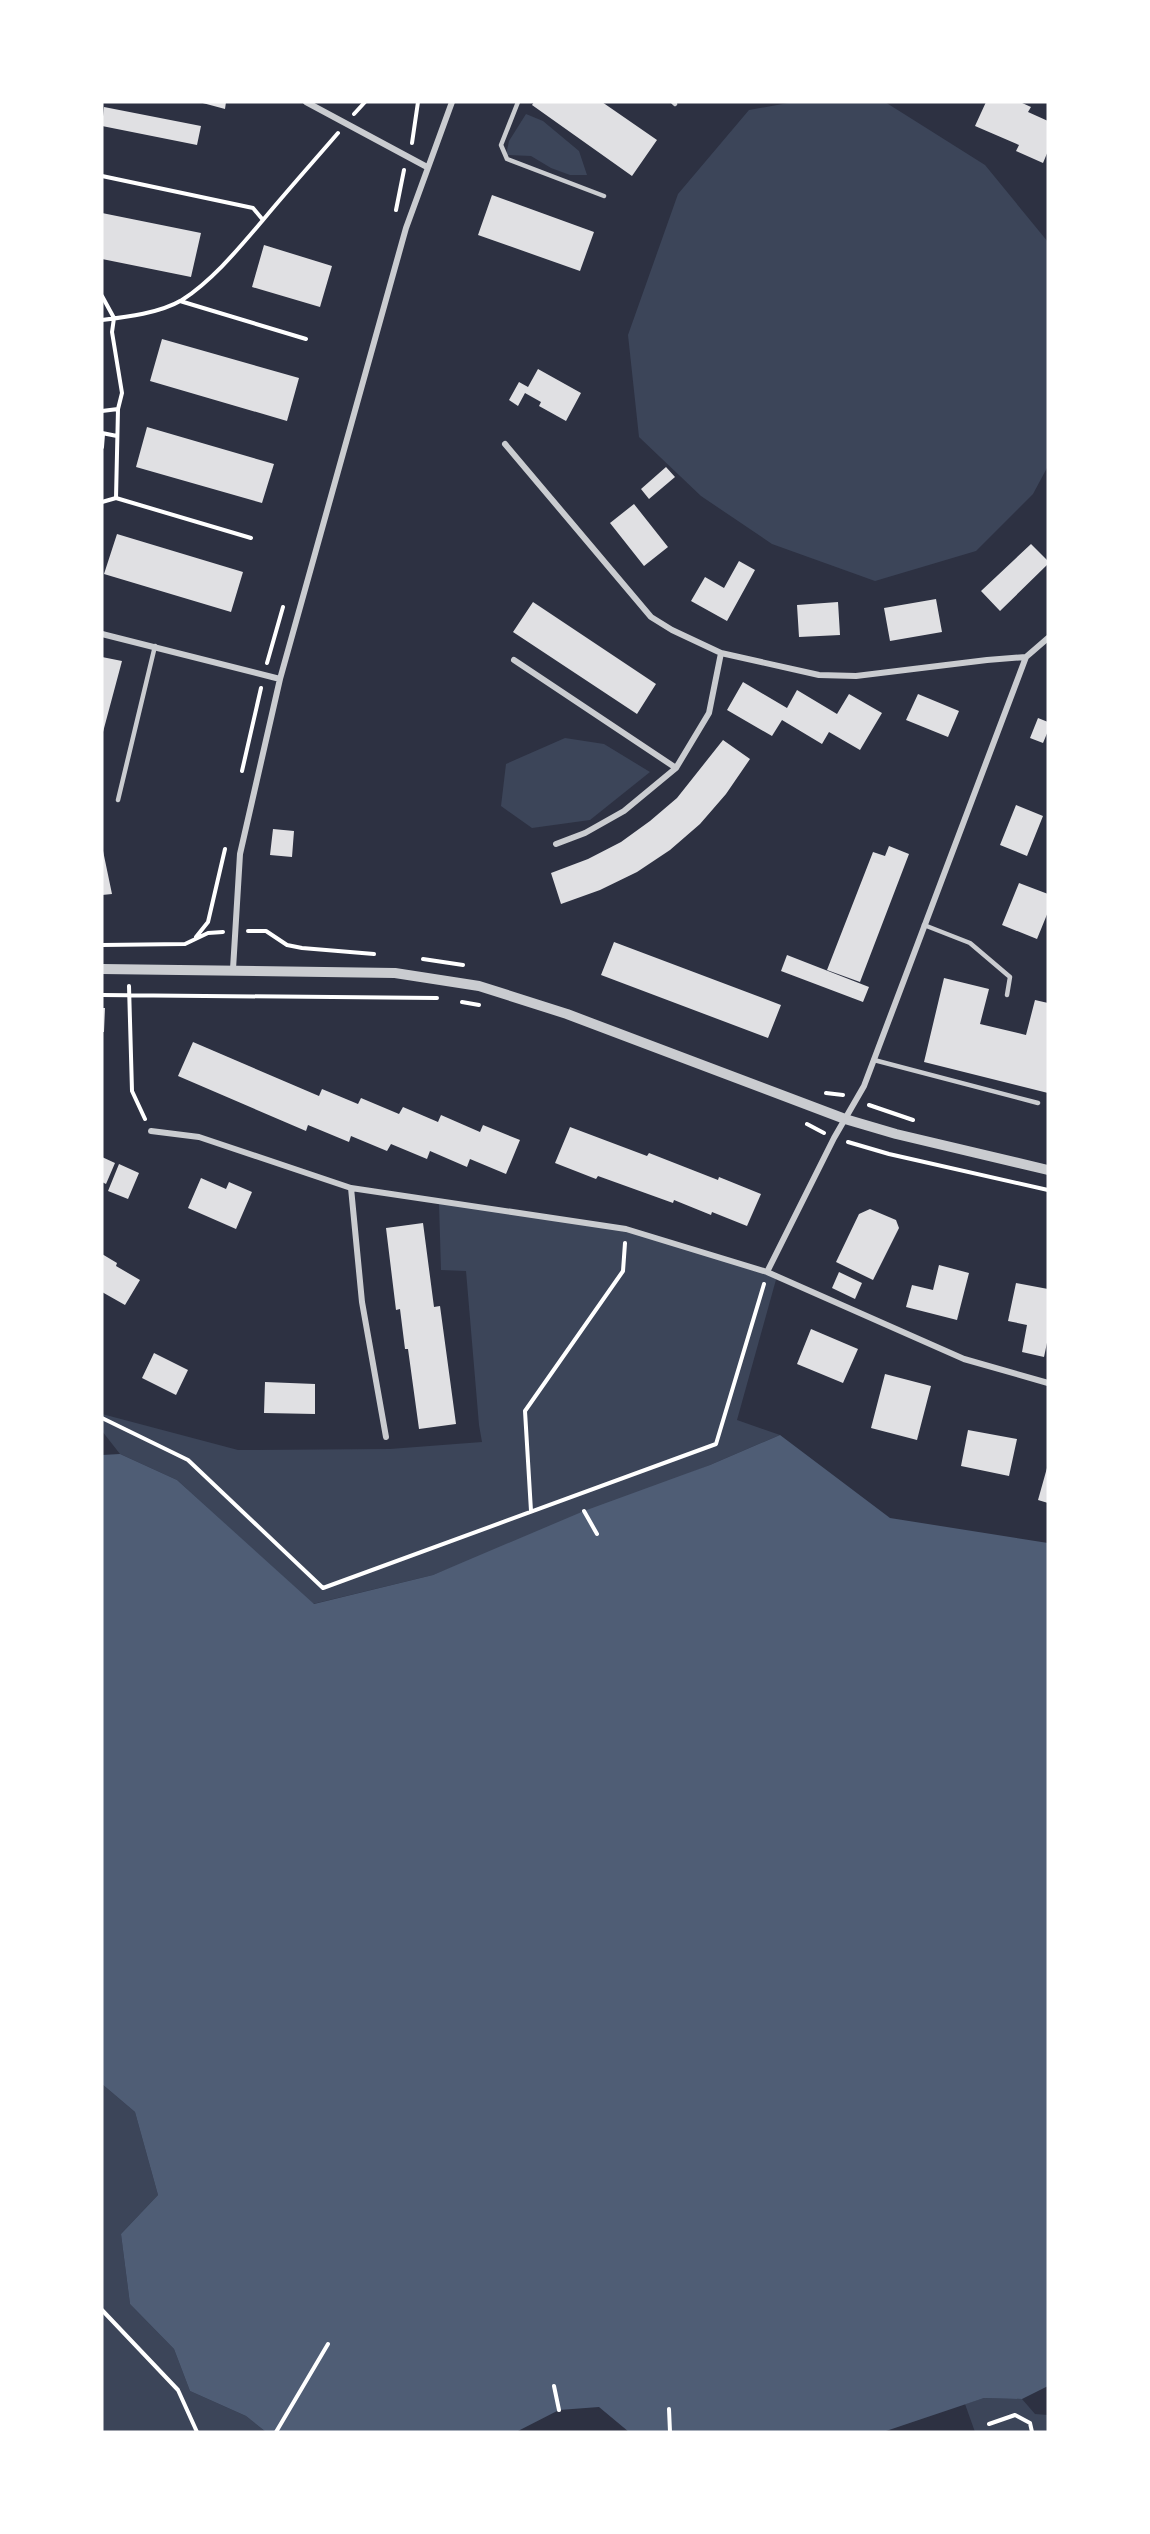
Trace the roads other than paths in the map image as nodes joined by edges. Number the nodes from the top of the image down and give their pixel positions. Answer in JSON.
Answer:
{"nodes":[{"id":1,"x":306,"y":102,"type":"edge"},
{"id":2,"x":452,"y":102,"type":"edge"},
{"id":3,"x":518,"y":102,"type":"edge"},
{"id":4,"x":427,"y":167,"type":"junction"},
{"id":5,"x":604,"y":196,"type":"dead end"},
{"id":6,"x":505,"y":444,"type":"dead end"},
{"id":7,"x":102,"y":633,"type":"edge"},
{"id":8,"x":1048,"y":638,"type":"edge"},
{"id":9,"x":155,"y":646,"type":"junction"},
{"id":10,"x":721,"y":654,"type":"junction"},
{"id":11,"x":1026,"y":657,"type":"junction"},
{"id":12,"x":514,"y":660,"type":"dead end"},
{"id":13,"x":280,"y":679,"type":"junction"},
{"id":14,"x":676,"y":768,"type":"junction"},
{"id":15,"x":118,"y":800,"type":"dead end"},
{"id":16,"x":556,"y":844,"type":"dead end"},
{"id":17,"x":924,"y":925,"type":"junction"},
{"id":18,"x":102,"y":969,"type":"edge"},
{"id":19,"x":233,"y":969,"type":"junction"},
{"id":20,"x":1007,"y":995,"type":"dead end"},
{"id":21,"x":874,"y":1060,"type":"junction"},
{"id":22,"x":1038,"y":1103,"type":"dead end"},
{"id":23,"x":845,"y":1119,"type":"junction"},
{"id":24,"x":151,"y":1131,"type":"road end"},
{"id":25,"x":1048,"y":1170,"type":"edge"},
{"id":26,"x":351,"y":1188,"type":"junction"},
{"id":27,"x":768,"y":1272,"type":"junction"},
{"id":28,"x":1048,"y":1383,"type":"edge"},
{"id":29,"x":386,"y":1437,"type":"dead end"}],
"edges":[{"from":1,"to":4,"type":"street"},
{"from":2,"to":4,"type":"street"},
{"from":3,"to":5,"type":"lane"},
{"from":4,"to":13,"type":"street"},
{"from":6,"to":10,"type":"street"},
{"from":7,"to":9,"type":"street"},
{"from":8,"to":11,"type":"street"},
{"from":9,"to":13,"type":"street"},
{"from":9,"to":15,"type":"lane"},
{"from":10,"to":11,"type":"street"},
{"from":10,"to":14,"type":"street"},
{"from":11,"to":17,"type":"street"},
{"from":12,"to":14,"type":"street"},
{"from":13,"to":19,"type":"street"},
{"from":14,"to":16,"type":"street"},
{"from":17,"to":20,"type":"lane"},
{"from":17,"to":21,"type":"street"},
{"from":18,"to":19,"type":"street"},
{"from":19,"to":23,"type":"street"},
{"from":21,"to":22,"type":"lane"},
{"from":21,"to":23,"type":"street"},
{"from":23,"to":25,"type":"street"},
{"from":23,"to":27,"type":"street"},
{"from":24,"to":26,"type":"street"},
{"from":26,"to":27,"type":"street"},
{"from":26,"to":29,"type":"street"},
{"from":27,"to":28,"type":"street"}]}
